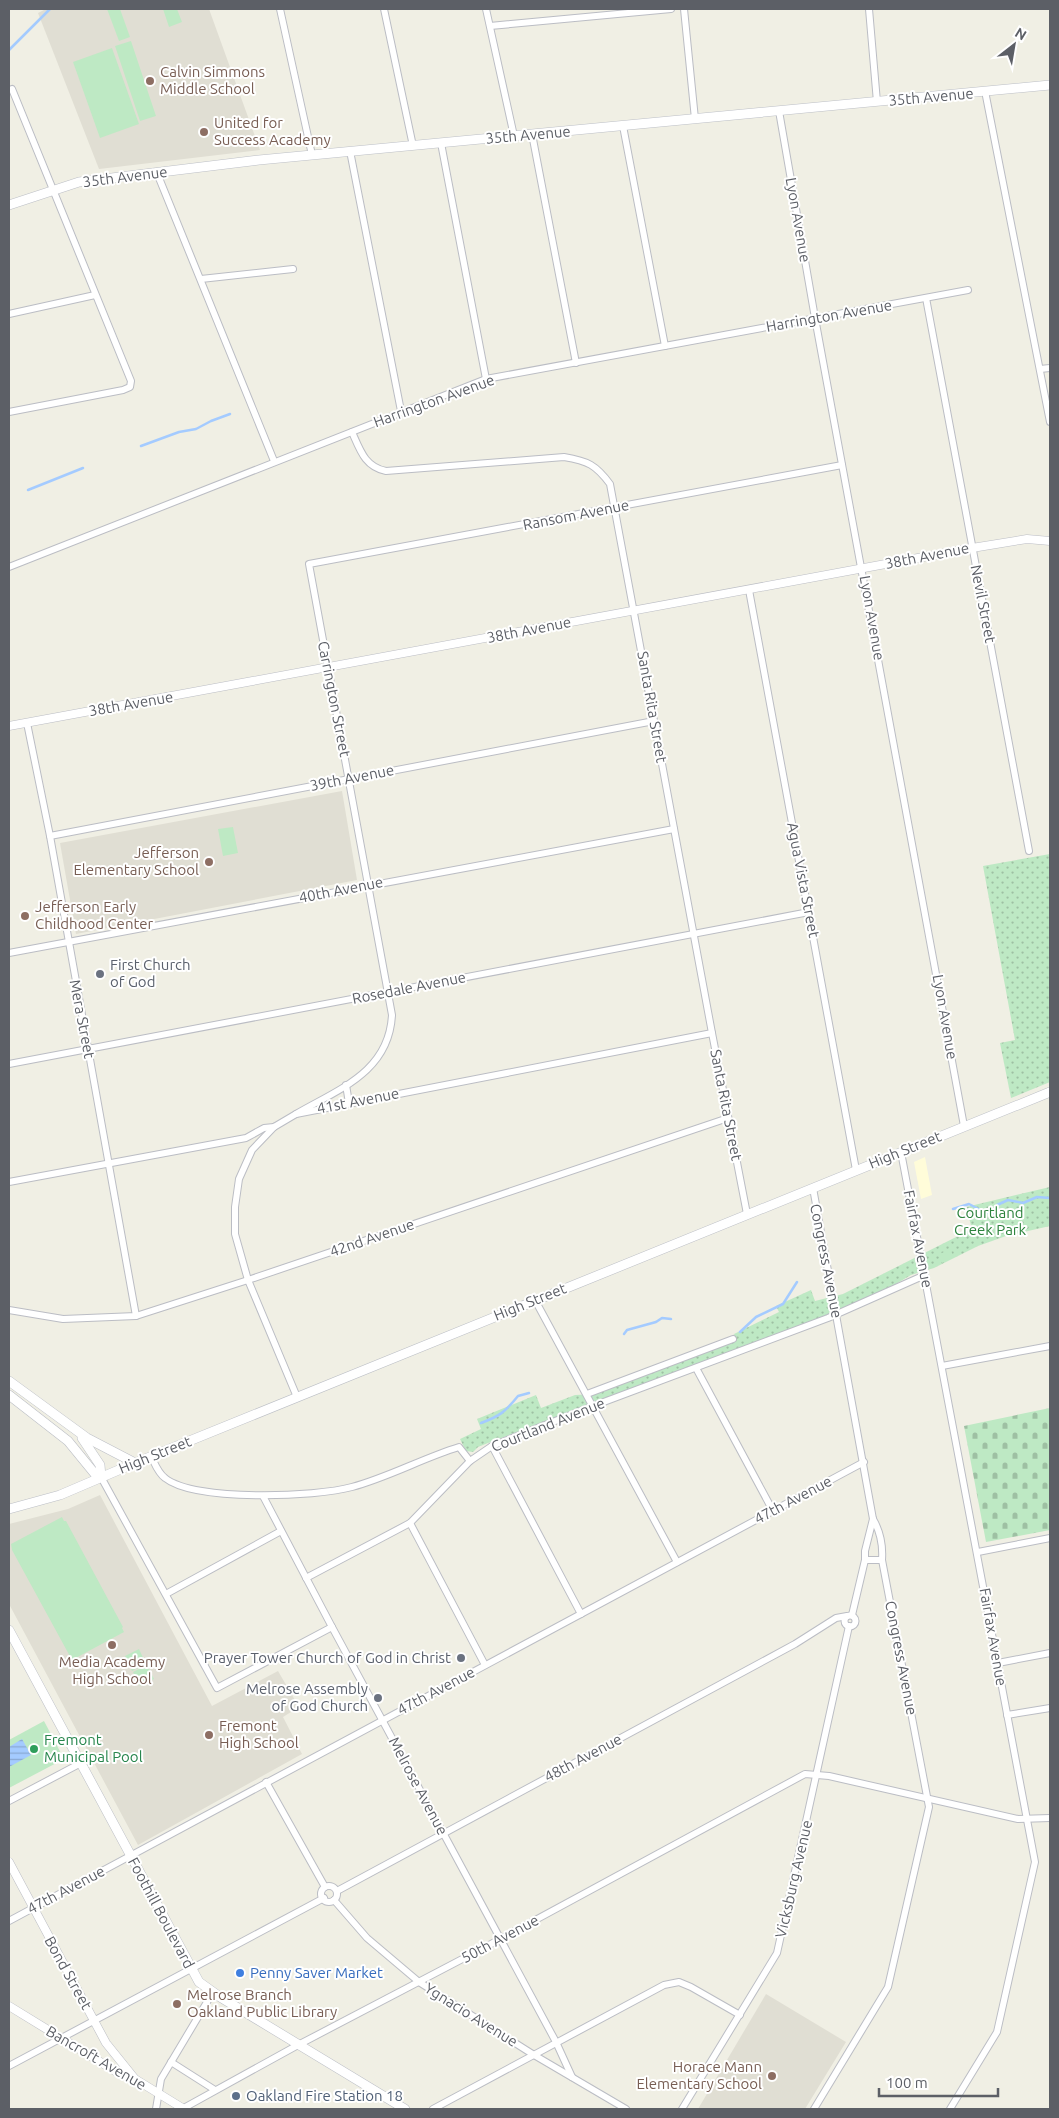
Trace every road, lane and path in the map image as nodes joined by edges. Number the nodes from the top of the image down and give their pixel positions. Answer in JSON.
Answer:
{"nodes":[{"id":1,"x":280,"y":9,"type":"edge"},
{"id":2,"x":384,"y":9,"type":"edge"},
{"id":3,"x":486,"y":9,"type":"edge"},
{"id":4,"x":671,"y":9,"type":"edge"},
{"id":5,"x":684,"y":9,"type":"edge"},
{"id":6,"x":869,"y":9,"type":"edge"},
{"id":7,"x":490,"y":26,"type":"junction"},
{"id":8,"x":1050,"y":85,"type":"edge"},
{"id":9,"x":12,"y":89,"type":"dead end"},
{"id":10,"x":986,"y":91,"type":"junction"},
{"id":11,"x":877,"y":102,"type":"junction"},
{"id":12,"x":779,"y":111,"type":"junction"},
{"id":13,"x":695,"y":119,"type":"junction"},
{"id":14,"x":623,"y":126,"type":"junction"},
{"id":15,"x":532,"y":134,"type":"junction"},
{"id":16,"x":514,"y":136,"type":"junction"},
{"id":17,"x":441,"y":143,"type":"junction"},
{"id":18,"x":413,"y":146,"type":"junction"},
{"id":19,"x":350,"y":151,"type":"junction"},
{"id":20,"x":312,"y":155,"type":"junction"},
{"id":21,"x":156,"y":173,"type":"junction"},
{"id":22,"x":52,"y":190,"type":"junction"},
{"id":23,"x":9,"y":205,"type":"edge"},
{"id":24,"x":293,"y":269,"type":"dead end"},
{"id":25,"x":201,"y":279,"type":"junction"},
{"id":26,"x":968,"y":290,"type":"dead end"},
{"id":27,"x":95,"y":295,"type":"junction"},
{"id":28,"x":926,"y":298,"type":"junction"},
{"id":29,"x":9,"y":314,"type":"edge"},
{"id":30,"x":815,"y":318,"type":"junction"},
{"id":31,"x":665,"y":346,"type":"junction"},
{"id":32,"x":576,"y":363,"type":"junction"},
{"id":33,"x":1050,"y":368,"type":"edge"},
{"id":34,"x":1040,"y":369,"type":"junction"},
{"id":35,"x":486,"y":379,"type":"junction"},
{"id":36,"x":9,"y":412,"type":"edge"},
{"id":37,"x":401,"y":412,"type":"junction"},
{"id":38,"x":1050,"y":422,"type":"edge"},
{"id":39,"x":352,"y":432,"type":"junction"},
{"id":40,"x":274,"y":461,"type":"junction"},
{"id":41,"x":842,"y":465,"type":"junction"},
{"id":42,"x":615,"y":507,"type":"junction"},
{"id":43,"x":1050,"y":541,"type":"edge"},
{"id":44,"x":972,"y":548,"type":"junction"},
{"id":45,"x":309,"y":564,"type":"joint"},
{"id":46,"x":9,"y":567,"type":"edge"},
{"id":47,"x":863,"y":568,"type":"junction"},
{"id":48,"x":749,"y":590,"type":"junction"},
{"id":49,"x":634,"y":610,"type":"junction"},
{"id":50,"x":327,"y":668,"type":"junction"},
{"id":51,"x":654,"y":721,"type":"junction"},
{"id":52,"x":27,"y":723,"type":"junction"},
{"id":53,"x":9,"y":726,"type":"edge"},
{"id":54,"x":349,"y":778,"type":"junction"},
{"id":55,"x":674,"y":829,"type":"junction"},
{"id":56,"x":50,"y":836,"type":"junction"},
{"id":57,"x":1029,"y":851,"type":"dead end"},
{"id":58,"x":369,"y":884,"type":"junction"},
{"id":59,"x":809,"y":912,"type":"junction"},
{"id":60,"x":695,"y":934,"type":"junction"},
{"id":61,"x":68,"y":942,"type":"junction"},
{"id":62,"x":9,"y":953,"type":"edge"},
{"id":63,"x":388,"y":992,"type":"junction"},
{"id":64,"x":712,"y":1033,"type":"junction"},
{"id":65,"x":88,"y":1049,"type":"junction"},
{"id":66,"x":9,"y":1064,"type":"edge"},
{"id":67,"x":346,"y":1085,"type":"junction"},
{"id":68,"x":1050,"y":1092,"type":"edge"},
{"id":69,"x":349,"y":1103,"type":"junction"},
{"id":70,"x":296,"y":1114,"type":"junction"},
{"id":71,"x":728,"y":1118,"type":"junction"},
{"id":72,"x":964,"y":1126,"type":"junction"},
{"id":73,"x":274,"y":1128,"type":"junction"},
{"id":74,"x":246,"y":1138,"type":"junction"},
{"id":75,"x":252,"y":1150,"type":"junction"},
{"id":76,"x":902,"y":1152,"type":"junction"},
{"id":77,"x":108,"y":1164,"type":"junction"},
{"id":78,"x":856,"y":1170,"type":"junction"},
{"id":79,"x":9,"y":1182,"type":"edge"},
{"id":80,"x":813,"y":1188,"type":"junction"},
{"id":81,"x":747,"y":1214,"type":"junction"},
{"id":82,"x":925,"y":1275,"type":"junction"},
{"id":83,"x":248,"y":1280,"type":"junction"},
{"id":84,"x":536,"y":1300,"type":"junction"},
{"id":85,"x":9,"y":1310,"type":"edge"},
{"id":86,"x":836,"y":1315,"type":"junction"},
{"id":87,"x":136,"y":1316,"type":"junction"},
{"id":88,"x":733,"y":1339,"type":"dead end"},
{"id":89,"x":1050,"y":1346,"type":"edge"},
{"id":90,"x":942,"y":1366,"type":"junction"},
{"id":91,"x":696,"y":1368,"type":"junction"},
{"id":92,"x":9,"y":1381,"type":"edge"},
{"id":93,"x":587,"y":1394,"type":"junction"},
{"id":94,"x":9,"y":1396,"type":"edge"},
{"id":95,"x":297,"y":1397,"type":"junction"},
{"id":96,"x":593,"y":1406,"type":"junction"},
{"id":97,"x":65,"y":1423,"type":"junction"},
{"id":98,"x":492,"y":1446,"type":"junction"},
{"id":99,"x":151,"y":1456,"type":"junction"},
{"id":100,"x":470,"y":1461,"type":"junction"},
{"id":101,"x":864,"y":1462,"type":"junction"},
{"id":102,"x":135,"y":1463,"type":"junction"},
{"id":103,"x":101,"y":1477,"type":"junction"},
{"id":104,"x":263,"y":1496,"type":"junction"},
{"id":105,"x":9,"y":1509,"type":"edge"},
{"id":106,"x":773,"y":1511,"type":"junction"},
{"id":107,"x":873,"y":1519,"type":"junction"},
{"id":108,"x":410,"y":1523,"type":"junction"},
{"id":109,"x":281,"y":1531,"type":"junction"},
{"id":110,"x":1050,"y":1538,"type":"edge"},
{"id":111,"x":978,"y":1552,"type":"junction"},
{"id":112,"x":865,"y":1560,"type":"junction"},
{"id":113,"x":882,"y":1560,"type":"junction"},
{"id":114,"x":677,"y":1562,"type":"junction"},
{"id":115,"x":306,"y":1578,"type":"junction"},
{"id":116,"x":166,"y":1594,"type":"junction"},
{"id":117,"x":581,"y":1614,"type":"junction"},
{"id":118,"x":849,"y":1616,"type":"junction"},
{"id":119,"x":828,"y":1624,"type":"junction"},
{"id":120,"x":848,"y":1626,"type":"junction"},
{"id":121,"x":332,"y":1627,"type":"junction"},
{"id":122,"x":9,"y":1630,"type":"edge"},
{"id":123,"x":1050,"y":1653,"type":"edge"},
{"id":124,"x":998,"y":1663,"type":"junction"},
{"id":125,"x":485,"y":1665,"type":"junction"},
{"id":126,"x":1050,"y":1708,"type":"edge"},
{"id":127,"x":1007,"y":1715,"type":"junction"},
{"id":128,"x":382,"y":1720,"type":"junction"},
{"id":129,"x":81,"y":1763,"type":"junction"},
{"id":130,"x":817,"y":1774,"type":"junction"},
{"id":131,"x":266,"y":1782,"type":"junction"},
{"id":132,"x":927,"y":1798,"type":"junction"},
{"id":133,"x":9,"y":1801,"type":"edge"},
{"id":134,"x":1050,"y":1818,"type":"edge"},
{"id":135,"x":1027,"y":1820,"type":"junction"},
{"id":136,"x":443,"y":1833,"type":"junction"},
{"id":137,"x":130,"y":1856,"type":"junction"},
{"id":138,"x":9,"y":1862,"type":"edge"},
{"id":139,"x":325,"y":1887,"type":"junction"},
{"id":140,"x":337,"y":1891,"type":"junction"},
{"id":141,"x":324,"y":1898,"type":"junction"},
{"id":142,"x":334,"y":1900,"type":"junction"},
{"id":143,"x":32,"y":1908,"type":"junction"},
{"id":144,"x":9,"y":1921,"type":"edge"},
{"id":145,"x":499,"y":1940,"type":"junction"},
{"id":146,"x":190,"y":1969,"type":"junction"},
{"id":147,"x":419,"y":1982,"type":"junction"},
{"id":148,"x":213,"y":1992,"type":"junction"},
{"id":149,"x":9,"y":2006,"type":"edge"},
{"id":150,"x":740,"y":2015,"type":"junction"},
{"id":151,"x":94,"y":2020,"type":"junction"},
{"id":152,"x":61,"y":2038,"type":"junction"},
{"id":153,"x":556,"y":2042,"type":"junction"},
{"id":154,"x":298,"y":2045,"type":"junction"},
{"id":155,"x":534,"y":2054,"type":"junction"},
{"id":156,"x":171,"y":2062,"type":"junction"},
{"id":157,"x":9,"y":2066,"type":"edge"},
{"id":158,"x":572,"y":2077,"type":"junction"},
{"id":159,"x":135,"y":2079,"type":"junction"},
{"id":160,"x":215,"y":2090,"type":"junction"},
{"id":161,"x":158,"y":2094,"type":"junction"},
{"id":162,"x":156,"y":2109,"type":"edge"},
{"id":163,"x":183,"y":2109,"type":"edge"},
{"id":164,"x":405,"y":2109,"type":"edge"},
{"id":165,"x":433,"y":2109,"type":"edge"},
{"id":166,"x":626,"y":2109,"type":"edge"},
{"id":167,"x":682,"y":2109,"type":"edge"},
{"id":168,"x":814,"y":2109,"type":"edge"},
{"id":169,"x":950,"y":2109,"type":"edge"}],
"edges":[{"from":1,"to":20,"type":"street"},
{"from":2,"to":18,"type":"street"},
{"from":3,"to":7,"type":"street"},
{"from":4,"to":7,"type":"street"},
{"from":5,"to":13,"type":"street"},
{"from":6,"to":11,"type":"street"},
{"from":7,"to":16,"type":"street"},
{"from":8,"to":10,"type":"main road","name":"35th Avenue"},
{"from":9,"to":22,"type":"street"},
{"from":10,"to":11,"type":"main road","name":"35th Avenue"},
{"from":10,"to":34,"type":"street"},
{"from":11,"to":12,"type":"main road","name":"35th Avenue"},
{"from":12,"to":13,"type":"main road","name":"35th Avenue"},
{"from":12,"to":30,"type":"street","name":"Lyon Avenue"},
{"from":13,"to":14,"type":"main road","name":"35th Avenue"},
{"from":14,"to":15,"type":"main road","name":"35th Avenue"},
{"from":14,"to":31,"type":"street"},
{"from":15,"to":16,"type":"main road","name":"35th Avenue"},
{"from":15,"to":32,"type":"street"},
{"from":16,"to":17,"type":"main road","name":"35th Avenue"},
{"from":17,"to":18,"type":"main road","name":"35th Avenue"},
{"from":17,"to":35,"type":"street"},
{"from":18,"to":19,"type":"main road","name":"35th Avenue"},
{"from":19,"to":20,"type":"main road","name":"35th Avenue"},
{"from":19,"to":37,"type":"street"},
{"from":20,"to":21,"type":"main road","name":"35th Avenue"},
{"from":21,"to":22,"type":"main road","name":"35th Avenue"},
{"from":21,"to":25,"type":"street"},
{"from":22,"to":23,"type":"main road","name":"35th Avenue"},
{"from":22,"to":27,"type":"street"},
{"from":24,"to":25,"type":"street"},
{"from":25,"to":40,"type":"street"},
{"from":26,"to":28,"type":"street","name":"Harrington Avenue"},
{"from":27,"to":29,"type":"street"},
{"from":27,"to":36,"type":"street"},
{"from":28,"to":30,"type":"street","name":"Harrington Avenue"},
{"from":28,"to":44,"type":"street","name":"Nevil Street"},
{"from":30,"to":31,"type":"street","name":"Harrington Avenue"},
{"from":30,"to":41,"type":"street","name":"Lyon Avenue"},
{"from":31,"to":32,"type":"street","name":"Harrington Avenue"},
{"from":32,"to":35,"type":"street","name":"Harrington Avenue"},
{"from":33,"to":34,"type":"street"},
{"from":34,"to":38,"type":"street"},
{"from":35,"to":37,"type":"street","name":"Harrington Avenue"},
{"from":37,"to":39,"type":"street","name":"Harrington Avenue"},
{"from":39,"to":40,"type":"street","name":"Harrington Avenue"},
{"from":39,"to":42,"type":"street","name":"Santa Rita Street"},
{"from":40,"to":46,"type":"street","name":"Harrington Avenue"},
{"from":41,"to":42,"type":"street","name":"Ransom Avenue"},
{"from":41,"to":47,"type":"street","name":"Lyon Avenue"},
{"from":42,"to":45,"type":"street","name":"Ransom Avenue"},
{"from":42,"to":49,"type":"street","name":"Santa Rita Street"},
{"from":43,"to":44,"type":"street","name":"38th Avenue"},
{"from":44,"to":47,"type":"street","name":"38th Avenue"},
{"from":44,"to":57,"type":"street","name":"Nevil Street"},
{"from":45,"to":50,"type":"street","name":"Carrington Street"},
{"from":47,"to":48,"type":"street","name":"38th Avenue"},
{"from":47,"to":72,"type":"street","name":"Lyon Avenue"},
{"from":48,"to":49,"type":"street","name":"38th Avenue"},
{"from":48,"to":59,"type":"street","name":"Agua Vista Street"},
{"from":49,"to":50,"type":"street","name":"38th Avenue"},
{"from":49,"to":51,"type":"street","name":"Santa Rita Street"},
{"from":50,"to":52,"type":"street","name":"38th Avenue"},
{"from":50,"to":54,"type":"street","name":"Carrington Street"},
{"from":51,"to":54,"type":"street","name":"39th Avenue"},
{"from":51,"to":55,"type":"street","name":"Santa Rita Street"},
{"from":52,"to":53,"type":"street","name":"38th Avenue"},
{"from":52,"to":56,"type":"street","name":"Mera Street"},
{"from":54,"to":56,"type":"street","name":"39th Avenue"},
{"from":54,"to":58,"type":"street","name":"Carrington Street"},
{"from":55,"to":58,"type":"street","name":"40th Avenue"},
{"from":55,"to":60,"type":"street","name":"Santa Rita Street"},
{"from":56,"to":61,"type":"street","name":"Mera Street"},
{"from":58,"to":61,"type":"street","name":"40th Avenue"},
{"from":58,"to":63,"type":"street","name":"Carrington Street"},
{"from":59,"to":60,"type":"street","name":"Rosedale Avenue"},
{"from":59,"to":78,"type":"street","name":"Agua Vista Street"},
{"from":60,"to":63,"type":"street","name":"Rosedale Avenue"},
{"from":60,"to":64,"type":"street","name":"Santa Rita Street"},
{"from":61,"to":62,"type":"street","name":"40th Avenue"},
{"from":61,"to":65,"type":"street","name":"Mera Street"},
{"from":63,"to":65,"type":"street","name":"Rosedale Avenue"},
{"from":63,"to":67,"type":"street","name":"Carrington Street"},
{"from":64,"to":69,"type":"street","name":"41st Avenue"},
{"from":64,"to":71,"type":"street","name":"Santa Rita Street"},
{"from":65,"to":66,"type":"street","name":"Rosedale Avenue"},
{"from":65,"to":77,"type":"street","name":"Mera Street"},
{"from":67,"to":69,"type":"street"},
{"from":67,"to":70,"type":"street","name":"Carrington Street"},
{"from":68,"to":72,"type":"main road","name":"High Street"},
{"from":69,"to":70,"type":"street","name":"41st Avenue"},
{"from":70,"to":73,"type":"street","name":"41st Avenue"},
{"from":71,"to":81,"type":"street","name":"Santa Rita Street"},
{"from":71,"to":83,"type":"street","name":"42nd Avenue"},
{"from":72,"to":76,"type":"main road","name":"High Street"},
{"from":73,"to":74,"type":"street","name":"41st Avenue"},
{"from":73,"to":75,"type":"street"},
{"from":74,"to":75,"type":"street"},
{"from":74,"to":77,"type":"street","name":"41st Avenue"},
{"from":75,"to":83,"type":"street"},
{"from":76,"to":78,"type":"main road","name":"High Street"},
{"from":76,"to":82,"type":"street","name":"Fairfax Avenue"},
{"from":77,"to":79,"type":"street","name":"41st Avenue"},
{"from":77,"to":87,"type":"street","name":"Mera Street"},
{"from":78,"to":80,"type":"main road","name":"High Street"},
{"from":80,"to":81,"type":"main road","name":"High Street"},
{"from":80,"to":86,"type":"street","name":"Congress Avenue"},
{"from":81,"to":84,"type":"main road","name":"High Street"},
{"from":82,"to":86,"type":"street","name":"Courtland Avenue"},
{"from":82,"to":90,"type":"street","name":"Fairfax Avenue"},
{"from":83,"to":87,"type":"street","name":"42nd Avenue"},
{"from":83,"to":95,"type":"street"},
{"from":84,"to":93,"type":"street"},
{"from":84,"to":95,"type":"main road","name":"High Street"},
{"from":85,"to":87,"type":"street","name":"42nd Avenue"},
{"from":86,"to":91,"type":"street","name":"Courtland Avenue"},
{"from":86,"to":101,"type":"street","name":"Congress Avenue"},
{"from":88,"to":93,"type":"street","name":"Courtland Avenue"},
{"from":89,"to":90,"type":"street"},
{"from":90,"to":111,"type":"street","name":"Fairfax Avenue"},
{"from":91,"to":96,"type":"street","name":"Courtland Avenue"},
{"from":91,"to":106,"type":"street"},
{"from":92,"to":97,"type":"main road"},
{"from":93,"to":96,"type":"street"},
{"from":94,"to":103,"type":"main road"},
{"from":95,"to":99,"type":"main road","name":"High Street"},
{"from":96,"to":98,"type":"street","name":"Courtland Avenue"},
{"from":96,"to":114,"type":"street"},
{"from":97,"to":102,"type":"main road"},
{"from":97,"to":103,"type":"main road"},
{"from":98,"to":100,"type":"street","name":"Courtland Avenue"},
{"from":98,"to":117,"type":"street"},
{"from":99,"to":102,"type":"main road","name":"High Street"},
{"from":99,"to":104,"type":"street"},
{"from":100,"to":104,"type":"street"},
{"from":100,"to":108,"type":"street","name":"Courtland Avenue"},
{"from":101,"to":106,"type":"street","name":"47th Avenue"},
{"from":101,"to":107,"type":"street","name":"Congress Avenue"},
{"from":102,"to":103,"type":"main road","name":"High Street"},
{"from":103,"to":105,"type":"main road","name":"High Street"},
{"from":103,"to":116,"type":"street"},
{"from":104,"to":109,"type":"street","name":"Melrose Avenue"},
{"from":106,"to":114,"type":"street","name":"47th Avenue"},
{"from":107,"to":112,"type":"street"},
{"from":107,"to":113,"type":"street","name":"Congress Avenue"},
{"from":108,"to":115,"type":"street","name":"Courtland Avenue"},
{"from":108,"to":125,"type":"street"},
{"from":109,"to":115,"type":"street","name":"Melrose Avenue"},
{"from":109,"to":116,"type":"street"},
{"from":110,"to":111,"type":"street"},
{"from":111,"to":124,"type":"street","name":"Fairfax Avenue"},
{"from":112,"to":113,"type":"street"},
{"from":112,"to":118,"type":"street"},
{"from":113,"to":132,"type":"street","name":"Congress Avenue"},
{"from":114,"to":117,"type":"street","name":"47th Avenue"},
{"from":115,"to":121,"type":"street","name":"Melrose Avenue"},
{"from":116,"to":121,"type":"street"},
{"from":117,"to":125,"type":"street","name":"47th Avenue"},
{"from":118,"to":119,"type":"street","name":"48th Avenue"},
{"from":118,"to":120,"type":"street"},
{"from":118,"to":120,"type":"street"},
{"from":119,"to":120,"type":"street"},
{"from":119,"to":136,"type":"street","name":"48th Avenue"},
{"from":120,"to":130,"type":"street","name":"Vicksburg Avenue"},
{"from":121,"to":128,"type":"street","name":"Melrose Avenue"},
{"from":122,"to":129,"type":"main road","name":"Foothill Boulevard"},
{"from":123,"to":124,"type":"street"},
{"from":124,"to":127,"type":"street","name":"Fairfax Avenue"},
{"from":125,"to":128,"type":"street","name":"47th Avenue"},
{"from":126,"to":127,"type":"street"},
{"from":127,"to":135,"type":"street","name":"Fairfax Avenue"},
{"from":128,"to":131,"type":"street","name":"47th Avenue"},
{"from":128,"to":136,"type":"street","name":"Melrose Avenue"},
{"from":129,"to":133,"type":"street"},
{"from":129,"to":137,"type":"main road","name":"Foothill Boulevard"},
{"from":130,"to":132,"type":"street"},
{"from":130,"to":145,"type":"street","name":"50th Avenue"},
{"from":130,"to":150,"type":"street","name":"Vicksburg Avenue"},
{"from":131,"to":137,"type":"street","name":"47th Avenue"},
{"from":131,"to":139,"type":"street"},
{"from":132,"to":135,"type":"street"},
{"from":132,"to":168,"type":"street","name":"Congress Avenue"},
{"from":134,"to":135,"type":"street"},
{"from":135,"to":169,"type":"street","name":"Fairfax Avenue"},
{"from":136,"to":140,"type":"street","name":"48th Avenue"},
{"from":136,"to":145,"type":"street","name":"Melrose Avenue"},
{"from":137,"to":143,"type":"street","name":"47th Avenue"},
{"from":137,"to":146,"type":"main road","name":"Foothill Boulevard"},
{"from":138,"to":143,"type":"street","name":"Bond Street"},
{"from":139,"to":140,"type":"street"},
{"from":139,"to":141,"type":"street"},
{"from":140,"to":142,"type":"street"},
{"from":141,"to":142,"type":"street"},
{"from":141,"to":146,"type":"street"},
{"from":142,"to":147,"type":"street","name":"Ygnacio Avenue"},
{"from":143,"to":144,"type":"street","name":"47th Avenue"},
{"from":143,"to":151,"type":"street","name":"Bond Street"},
{"from":145,"to":147,"type":"street","name":"50th Avenue"},
{"from":145,"to":153,"type":"street","name":"Melrose Avenue"},
{"from":146,"to":148,"type":"main road","name":"Foothill Boulevard"},
{"from":146,"to":151,"type":"street"},
{"from":147,"to":154,"type":"street","name":"50th Avenue"},
{"from":147,"to":155,"type":"street","name":"Ygnacio Avenue"},
{"from":148,"to":154,"type":"main road","name":"Foothill Boulevard"},
{"from":148,"to":156,"type":"street"},
{"from":149,"to":152,"type":"street","name":"Bancroft Avenue"},
{"from":150,"to":153,"type":"street"},
{"from":150,"to":167,"type":"street","name":"Vicksburg Avenue"},
{"from":151,"to":152,"type":"street"},
{"from":151,"to":159,"type":"street","name":"Bond Street"},
{"from":152,"to":157,"type":"street"},
{"from":152,"to":159,"type":"street","name":"Bancroft Avenue"},
{"from":153,"to":155,"type":"street"},
{"from":153,"to":158,"type":"street","name":"Melrose Avenue"},
{"from":154,"to":160,"type":"street","name":"50th Avenue"},
{"from":154,"to":164,"type":"main road","name":"Foothill Boulevard"},
{"from":155,"to":158,"type":"street","name":"Ygnacio Avenue"},
{"from":155,"to":165,"type":"street"},
{"from":156,"to":160,"type":"street"},
{"from":156,"to":161,"type":"street"},
{"from":158,"to":166,"type":"street","name":"Ygnacio Avenue"},
{"from":159,"to":161,"type":"street","name":"Bancroft Avenue"},
{"from":160,"to":163,"type":"street","name":"50th Avenue"},
{"from":161,"to":162,"type":"street"},
{"from":161,"to":163,"type":"street","name":"Bancroft Avenue"}]}
